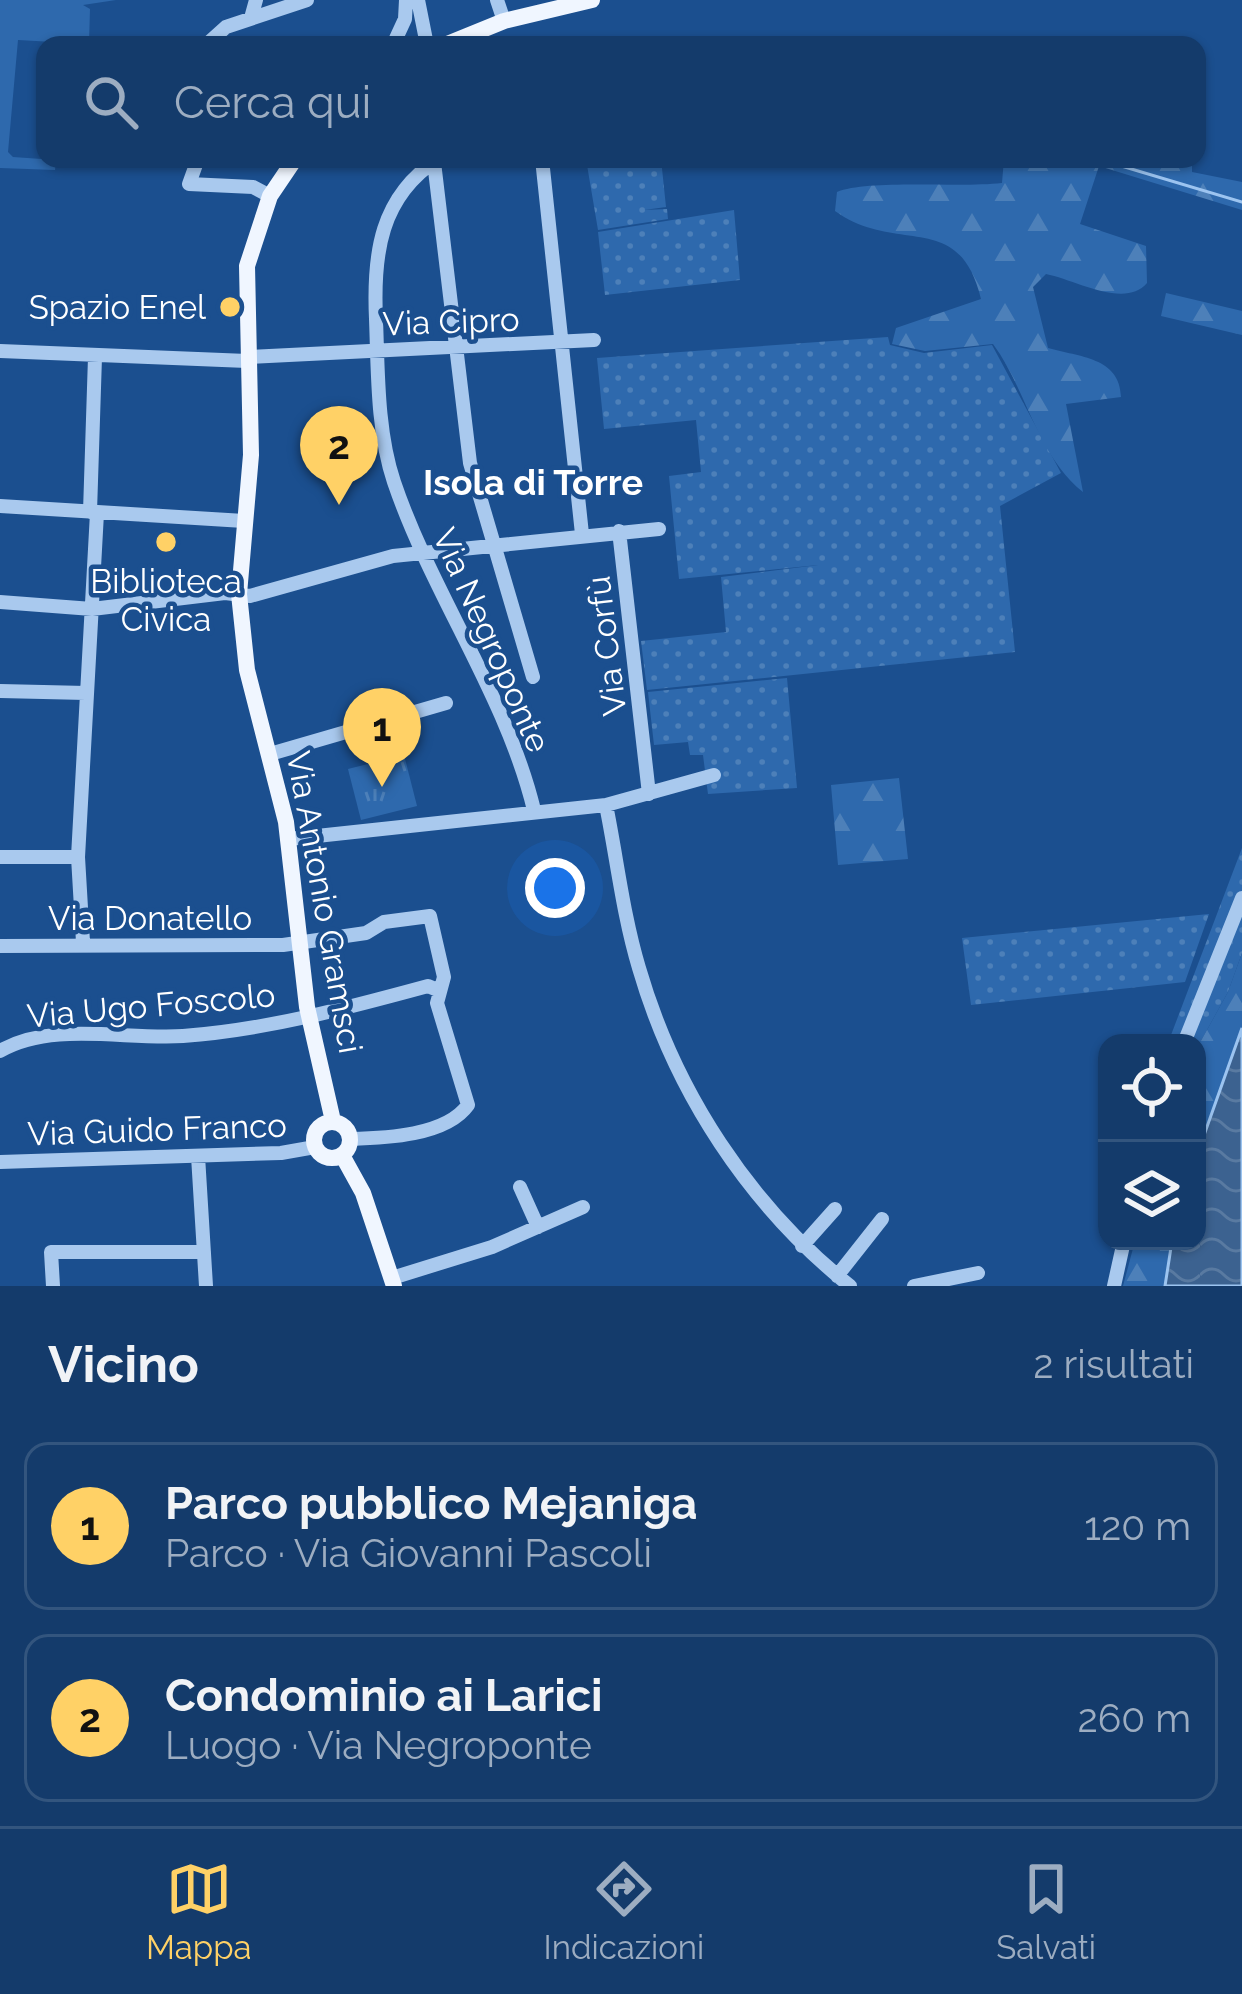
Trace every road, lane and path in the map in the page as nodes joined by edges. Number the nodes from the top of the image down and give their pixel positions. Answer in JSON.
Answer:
{"nodes":[{"id":1,"x":256,"y":0,"type":"edge"},
{"id":2,"x":307,"y":0,"type":"edge"},
{"id":3,"x":406,"y":0,"type":"edge"},
{"id":4,"x":418,"y":0,"type":"edge"},
{"id":5,"x":497,"y":0,"type":"edge"},
{"id":6,"x":592,"y":0,"type":"edge"},
{"id":7,"x":251,"y":18,"type":"junction"},
{"id":8,"x":504,"y":21,"type":"junction"},
{"id":9,"x":213,"y":36,"type":"edge"},
{"id":10,"x":398,"y":36,"type":"edge"},
{"id":11,"x":425,"y":36,"type":"edge"},
{"id":12,"x":467,"y":36,"type":"edge"},
{"id":13,"x":194,"y":168,"type":"edge"},
{"id":14,"x":289,"y":168,"type":"edge"},
{"id":15,"x":427,"y":168,"type":"edge"},
{"id":16,"x":437,"y":168,"type":"edge"},
{"id":17,"x":543,"y":168,"type":"edge"},
{"id":18,"x":270,"y":196,"type":"junction"},
{"id":19,"x":594,"y":340,"type":"dead end"},
{"id":20,"x":562,"y":344,"type":"junction"},
{"id":21,"x":458,"y":348,"type":"junction"},
{"id":22,"x":377,"y":350,"type":"junction"},
{"id":23,"x":0,"y":352,"type":"edge"},
{"id":24,"x":95,"y":357,"type":"junction"},
{"id":25,"x":247,"y":359,"type":"junction"},
{"id":26,"x":0,"y":506,"type":"edge"},
{"id":27,"x":93,"y":513,"type":"junction"},
{"id":28,"x":244,"y":521,"type":"junction"},
{"id":29,"x":659,"y":529,"type":"dead end"},
{"id":30,"x":619,"y":531,"type":"junction"},
{"id":31,"x":581,"y":534,"type":"junction"},
{"id":32,"x":495,"y":544,"type":"junction"},
{"id":33,"x":422,"y":552,"type":"junction"},
{"id":34,"x":239,"y":595,"type":"junction"},
{"id":35,"x":0,"y":602,"type":"edge"},
{"id":36,"x":91,"y":609,"type":"junction"},
{"id":37,"x":533,"y":677,"type":"dead end"},
{"id":38,"x":0,"y":691,"type":"edge"},
{"id":39,"x":86,"y":693,"type":"junction"},
{"id":40,"x":446,"y":703,"type":"dead end"},
{"id":41,"x":270,"y":754,"type":"junction"},
{"id":42,"x":714,"y":775,"type":"dead end"},
{"id":43,"x":649,"y":794,"type":"junction"},
{"id":44,"x":606,"y":805,"type":"junction"},
{"id":45,"x":534,"y":810,"type":"junction"},
{"id":46,"x":289,"y":839,"type":"junction"},
{"id":47,"x":0,"y":857,"type":"edge"},
{"id":48,"x":78,"y":857,"type":"junction"},
{"id":49,"x":1242,"y":898,"type":"edge"},
{"id":50,"x":299,"y":942,"type":"junction"},
{"id":51,"x":83,"y":943,"type":"junction"},
{"id":52,"x":0,"y":946,"type":"edge"},
{"id":53,"x":440,"y":991,"type":"junction"},
{"id":54,"x":309,"y":1018,"type":"junction"},
{"id":55,"x":1188,"y":1034,"type":"edge"},
{"id":56,"x":0,"y":1051,"type":"edge"},
{"id":57,"x":333,"y":1121,"type":"junction"},
{"id":58,"x":315,"y":1147,"type":"junction"},
{"id":59,"x":346,"y":1147,"type":"junction"},
{"id":60,"x":198,"y":1156,"type":"junction"},
{"id":61,"x":0,"y":1162,"type":"edge"},
{"id":62,"x":520,"y":1186,"type":"dead end"},
{"id":63,"x":583,"y":1207,"type":"dead end"},
{"id":64,"x":835,"y":1209,"type":"dead end"},
{"id":65,"x":882,"y":1219,"type":"dead end"},
{"id":66,"x":538,"y":1227,"type":"junction"},
{"id":67,"x":802,"y":1246,"type":"junction"},
{"id":68,"x":1122,"y":1250,"type":"edge"},
{"id":69,"x":204,"y":1252,"type":"junction"},
{"id":70,"x":978,"y":1273,"type":"dead end"},
{"id":71,"x":843,"y":1281,"type":"edge"},
{"id":72,"x":393,"y":1282,"type":"edge"},
{"id":73,"x":53,"y":1286,"type":"edge"},
{"id":74,"x":206,"y":1286,"type":"edge"},
{"id":75,"x":914,"y":1286,"type":"edge"},
{"id":76,"x":1114,"y":1286,"type":"edge"}],
"edges":[{"from":1,"to":7,"type":"street"},
{"from":2,"to":7,"type":"street"},
{"from":3,"to":10,"type":"street"},
{"from":4,"to":11,"type":"street"},
{"from":5,"to":8,"type":"street"},
{"from":6,"to":8,"type":"main road"},
{"from":7,"to":9,"type":"street"},
{"from":8,"to":12,"type":"main road"},
{"from":13,"to":18,"type":"street"},
{"from":14,"to":18,"type":"main road","name":"Via Antonio Gramsci"},
{"from":15,"to":22,"type":"street","name":"Via Negroponte"},
{"from":16,"to":21,"type":"street"},
{"from":17,"to":20,"type":"street","name":"Via Cipro"},
{"from":18,"to":25,"type":"main road","name":"Via Antonio Gramsci"},
{"from":19,"to":20,"type":"street","name":"Via Cipro"},
{"from":20,"to":21,"type":"street","name":"Via Cipro"},
{"from":20,"to":31,"type":"street"},
{"from":21,"to":22,"type":"street","name":"Via Cipro"},
{"from":21,"to":32,"type":"street"},
{"from":22,"to":25,"type":"street","name":"Via Cipro"},
{"from":22,"to":33,"type":"street","name":"Via Negroponte"},
{"from":23,"to":24,"type":"street","name":"Via Cipro"},
{"from":24,"to":25,"type":"street","name":"Via Cipro"},
{"from":24,"to":27,"type":"street"},
{"from":25,"to":28,"type":"main road","name":"Via Antonio Gramsci"},
{"from":26,"to":27,"type":"street"},
{"from":27,"to":28,"type":"street"},
{"from":27,"to":36,"type":"street"},
{"from":28,"to":34,"type":"main road","name":"Via Antonio Gramsci"},
{"from":29,"to":30,"type":"street","name":"Via Corfù"},
{"from":30,"to":31,"type":"street"},
{"from":30,"to":43,"type":"street","name":"Via Corfù"},
{"from":31,"to":32,"type":"street"},
{"from":32,"to":33,"type":"street"},
{"from":32,"to":37,"type":"street"},
{"from":33,"to":34,"type":"street"},
{"from":33,"to":45,"type":"street","name":"Via Negroponte"},
{"from":34,"to":36,"type":"street"},
{"from":34,"to":41,"type":"main road","name":"Via Antonio Gramsci"},
{"from":35,"to":36,"type":"street"},
{"from":36,"to":39,"type":"street"},
{"from":38,"to":39,"type":"street"},
{"from":39,"to":48,"type":"street"},
{"from":40,"to":41,"type":"street"},
{"from":41,"to":46,"type":"main road","name":"Via Antonio Gramsci"},
{"from":42,"to":43,"type":"street"},
{"from":43,"to":44,"type":"street"},
{"from":44,"to":45,"type":"street"},
{"from":44,"to":67,"type":"street"},
{"from":45,"to":46,"type":"street"},
{"from":46,"to":50,"type":"main road","name":"Via Antonio Gramsci"},
{"from":47,"to":48,"type":"street"},
{"from":48,"to":51,"type":"street"},
{"from":49,"to":55,"type":"street"},
{"from":50,"to":51,"type":"street","name":"Via Donatello"},
{"from":50,"to":53,"type":"street","name":"Via Donatello"},
{"from":50,"to":54,"type":"main road","name":"Via Antonio Gramsci"},
{"from":51,"to":52,"type":"street","name":"Via Donatello"},
{"from":53,"to":54,"type":"street","name":"Via Ugo Foscolo"},
{"from":53,"to":59,"type":"street"},
{"from":54,"to":56,"type":"street","name":"Via Ugo Foscolo"},
{"from":54,"to":57,"type":"main road","name":"Via Antonio Gramsci"},
{"from":57,"to":58,"type":"main road"},
{"from":57,"to":59,"type":"main road"},
{"from":58,"to":59,"type":"main road"},
{"from":58,"to":60,"type":"street","name":"Via Guido Franco"},
{"from":59,"to":72,"type":"main road"},
{"from":60,"to":61,"type":"street","name":"Via Guido Franco"},
{"from":60,"to":69,"type":"street"},
{"from":62,"to":66,"type":"street"},
{"from":63,"to":66,"type":"street"},
{"from":64,"to":67,"type":"street"},
{"from":65,"to":71,"type":"street"},
{"from":66,"to":72,"type":"street"},
{"from":67,"to":71,"type":"street"},
{"from":68,"to":76,"type":"street"},
{"from":69,"to":73,"type":"street"},
{"from":69,"to":74,"type":"street"},
{"from":70,"to":75,"type":"street"}]}
